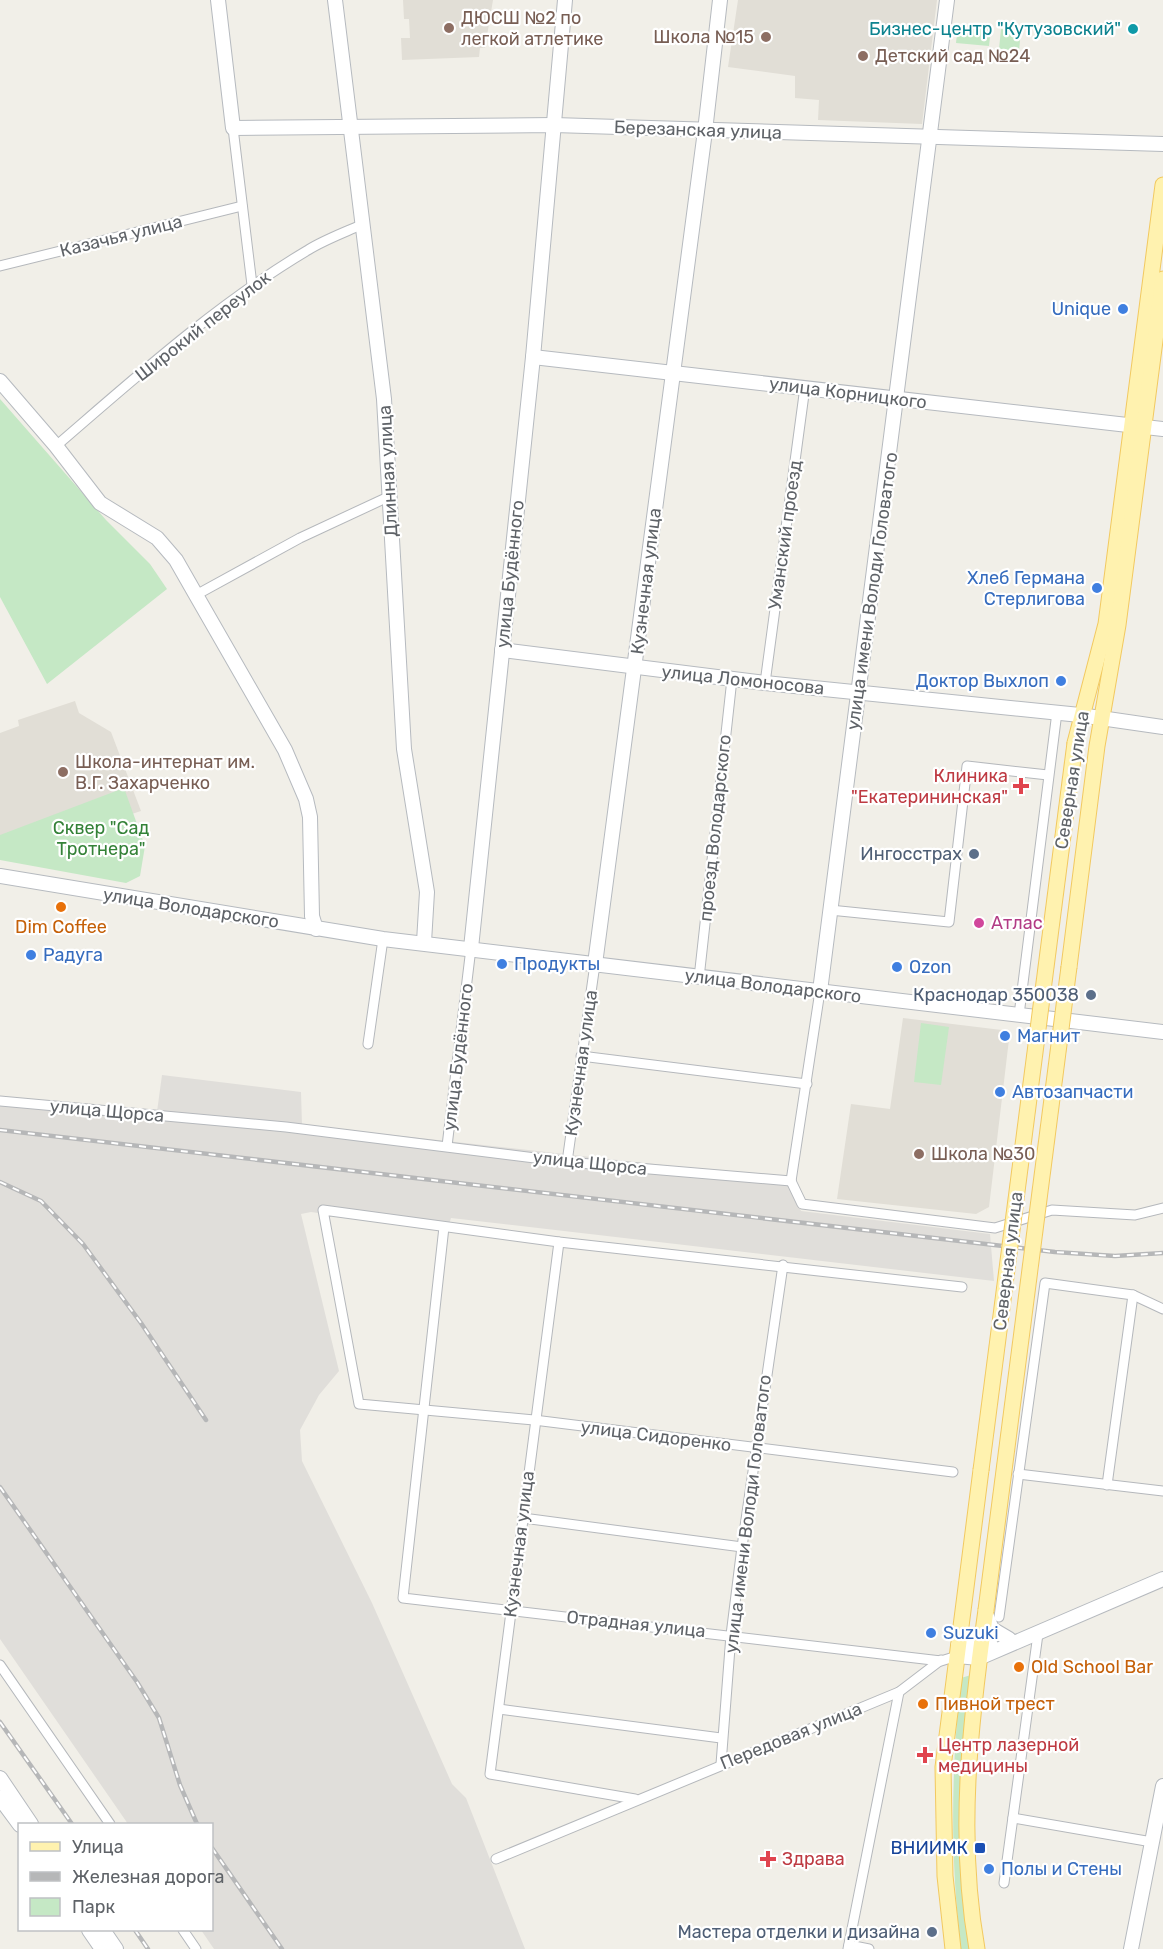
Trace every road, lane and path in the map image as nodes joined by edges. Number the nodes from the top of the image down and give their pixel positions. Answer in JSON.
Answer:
{"nodes":[{"id":1,"x":218,"y":0,"type":"edge"},
{"id":2,"x":336,"y":0,"type":"edge"},
{"id":3,"x":565,"y":0,"type":"edge"},
{"id":4,"x":720,"y":0,"type":"edge"},
{"id":5,"x":947,"y":0,"type":"edge"},
{"id":6,"x":554,"y":125,"type":"junction"},
{"id":7,"x":351,"y":126,"type":"junction"},
{"id":8,"x":233,"y":129,"type":"junction"},
{"id":9,"x":705,"y":131,"type":"junction"},
{"id":10,"x":930,"y":138,"type":"junction"},
{"id":11,"x":1163,"y":144,"type":"edge"},
{"id":12,"x":1163,"y":185,"type":"edge"},
{"id":13,"x":242,"y":206,"type":"junction"},
{"id":14,"x":361,"y":225,"type":"junction"},
{"id":15,"x":0,"y":266,"type":"edge"},
{"id":16,"x":1163,"y":279,"type":"edge"},
{"id":17,"x":252,"y":285,"type":"junction"},
{"id":18,"x":532,"y":357,"type":"junction"},
{"id":19,"x":673,"y":371,"type":"junction"},
{"id":20,"x":0,"y":381,"type":"edge"},
{"id":21,"x":805,"y":387,"type":"junction"},
{"id":22,"x":897,"y":399,"type":"junction"},
{"id":23,"x":1138,"y":426,"type":"junction"},
{"id":24,"x":1163,"y":429,"type":"edge"},
{"id":25,"x":56,"y":446,"type":"junction"},
{"id":26,"x":388,"y":497,"type":"junction"},
{"id":27,"x":196,"y":595,"type":"junction"},
{"id":28,"x":502,"y":650,"type":"junction"},
{"id":29,"x":634,"y":668,"type":"junction"},
{"id":30,"x":732,"y":679,"type":"junction"},
{"id":31,"x":765,"y":683,"type":"junction"},
{"id":32,"x":858,"y":693,"type":"junction"},
{"id":33,"x":1057,"y":712,"type":"junction"},
{"id":34,"x":1080,"y":715,"type":"junction"},
{"id":35,"x":1101,"y":718,"type":"junction"},
{"id":36,"x":1163,"y":727,"type":"edge"},
{"id":37,"x":1048,"y":775,"type":"junction"},
{"id":38,"x":0,"y":876,"type":"edge"},
{"id":39,"x":830,"y":910,"type":"junction"},
{"id":40,"x":316,"y":929,"type":"junction"},
{"id":41,"x":383,"y":939,"type":"junction"},
{"id":42,"x":424,"y":942,"type":"junction"},
{"id":43,"x":471,"y":948,"type":"junction"},
{"id":44,"x":595,"y":964,"type":"junction"},
{"id":45,"x":699,"y":978,"type":"junction"},
{"id":46,"x":820,"y":991,"type":"junction"},
{"id":47,"x":1019,"y":1015,"type":"junction"},
{"id":48,"x":1163,"y":1032,"type":"edge"},
{"id":49,"x":368,"y":1044,"type":"dead end"},
{"id":50,"x":581,"y":1056,"type":"junction"},
{"id":51,"x":807,"y":1084,"type":"junction"},
{"id":52,"x":0,"y":1101,"type":"edge"},
{"id":53,"x":447,"y":1146,"type":"junction"},
{"id":54,"x":567,"y":1162,"type":"junction"},
{"id":55,"x":791,"y":1181,"type":"junction"},
{"id":56,"x":1163,"y":1209,"type":"edge"},
{"id":57,"x":444,"y":1227,"type":"junction"},
{"id":58,"x":559,"y":1242,"type":"junction"},
{"id":59,"x":783,"y":1265,"type":"junction"},
{"id":60,"x":962,"y":1287,"type":"dead end"},
{"id":61,"x":1133,"y":1295,"type":"junction"},
{"id":62,"x":1163,"y":1309,"type":"edge"},
{"id":63,"x":424,"y":1409,"type":"junction"},
{"id":64,"x":534,"y":1420,"type":"junction"},
{"id":65,"x":756,"y":1448,"type":"junction"},
{"id":66,"x":953,"y":1472,"type":"dead end"},
{"id":67,"x":1018,"y":1474,"type":"junction"},
{"id":68,"x":1107,"y":1485,"type":"junction"},
{"id":69,"x":1163,"y":1491,"type":"edge"},
{"id":70,"x":523,"y":1518,"type":"junction"},
{"id":71,"x":742,"y":1547,"type":"junction"},
{"id":72,"x":1163,"y":1570,"type":"edge"},
{"id":73,"x":1163,"y":1579,"type":"edge"},
{"id":74,"x":511,"y":1611,"type":"junction"},
{"id":75,"x":992,"y":1613,"type":"junction"},
{"id":76,"x":1038,"y":1634,"type":"junction"},
{"id":77,"x":731,"y":1635,"type":"junction"},
{"id":78,"x":1009,"y":1640,"type":"junction"},
{"id":79,"x":957,"y":1651,"type":"junction"},
{"id":80,"x":980,"y":1653,"type":"junction"},
{"id":81,"x":940,"y":1661,"type":"junction"},
{"id":82,"x":0,"y":1665,"type":"edge"},
{"id":83,"x":899,"y":1692,"type":"junction"},
{"id":84,"x":499,"y":1709,"type":"junction"},
{"id":85,"x":721,"y":1738,"type":"junction"},
{"id":86,"x":721,"y":1764,"type":"junction"},
{"id":87,"x":0,"y":1778,"type":"edge"},
{"id":88,"x":1163,"y":1786,"type":"edge"},
{"id":89,"x":0,"y":1798,"type":"edge"},
{"id":90,"x":635,"y":1799,"type":"junction"},
{"id":91,"x":1013,"y":1818,"type":"junction"},
{"id":92,"x":19,"y":1823,"type":"edge"},
{"id":93,"x":30,"y":1823,"type":"edge"},
{"id":94,"x":109,"y":1823,"type":"edge"},
{"id":95,"x":1163,"y":1824,"type":"edge"},
{"id":96,"x":1152,"y":1842,"type":"junction"},
{"id":97,"x":496,"y":1858,"type":"dead end"},
{"id":98,"x":1004,"y":1883,"type":"dead end"},
{"id":99,"x":90,"y":1931,"type":"edge"},
{"id":100,"x":104,"y":1931,"type":"edge"},
{"id":101,"x":184,"y":1931,"type":"edge"},
{"id":102,"x":849,"y":1947,"type":"edge"},
{"id":103,"x":102,"y":1949,"type":"edge"},
{"id":104,"x":116,"y":1949,"type":"edge"},
{"id":105,"x":196,"y":1949,"type":"edge"},
{"id":106,"x":869,"y":1949,"type":"edge"},
{"id":107,"x":953,"y":1949,"type":"edge"},
{"id":108,"x":977,"y":1949,"type":"edge"},
{"id":109,"x":1131,"y":1949,"type":"edge"},
{"id":110,"x":1138,"y":1949,"type":"edge"}],
"edges":[{"from":1,"to":8,"type":"street"},
{"from":2,"to":7,"type":"street","name":"Длинная улица"},
{"from":3,"to":6,"type":"street","name":"улица Будённого"},
{"from":4,"to":9,"type":"street","name":"Кузнечная улица"},
{"from":5,"to":10,"type":"street","name":"улица имени Володи Головатого"},
{"from":6,"to":7,"type":"street","name":"Березанская улица"},
{"from":6,"to":9,"type":"street","name":"Березанская улица"},
{"from":6,"to":18,"type":"street","name":"улица Будённого"},
{"from":7,"to":8,"type":"street","name":"Березанская улица"},
{"from":7,"to":14,"type":"street","name":"Длинная улица"},
{"from":8,"to":13,"type":"street"},
{"from":9,"to":10,"type":"street","name":"Березанская улица"},
{"from":9,"to":19,"type":"street","name":"Кузнечная улица"},
{"from":10,"to":11,"type":"street","name":"Березанская улица"},
{"from":10,"to":22,"type":"street","name":"улица имени Володи Головатого"},
{"from":12,"to":23,"type":"main road","name":"Северная улица"},
{"from":13,"to":15,"type":"street","name":"Казачья улица"},
{"from":13,"to":17,"type":"street"},
{"from":14,"to":17,"type":"street","name":"Широкий переулок"},
{"from":14,"to":26,"type":"street","name":"Длинная улица"},
{"from":16,"to":23,"type":"main road","name":"Северная улица"},
{"from":17,"to":25,"type":"street","name":"Широкий переулок"},
{"from":18,"to":19,"type":"street","name":"улица Корницкого"},
{"from":18,"to":28,"type":"street","name":"улица Будённого"},
{"from":19,"to":21,"type":"street","name":"улица Корницкого"},
{"from":19,"to":29,"type":"street","name":"Кузнечная улица"},
{"from":20,"to":25,"type":"street"},
{"from":21,"to":22,"type":"street","name":"улица Корницкого"},
{"from":21,"to":31,"type":"street","name":"Уманский проезд"},
{"from":22,"to":23,"type":"street","name":"улица Корницкого"},
{"from":22,"to":32,"type":"street","name":"улица имени Володи Головатого"},
{"from":23,"to":24,"type":"street","name":"улица Корницкого"},
{"from":23,"to":34,"type":"main road","name":"Северная улица"},
{"from":23,"to":35,"type":"main road","name":"Северная улица"},
{"from":25,"to":27,"type":"street"},
{"from":26,"to":27,"type":"street"},
{"from":26,"to":42,"type":"street","name":"Длинная улица"},
{"from":27,"to":40,"type":"street"},
{"from":28,"to":29,"type":"street","name":"улица Ломоносова"},
{"from":28,"to":43,"type":"street","name":"улица Будённого"},
{"from":29,"to":30,"type":"street","name":"улица Ломоносова"},
{"from":29,"to":44,"type":"street","name":"Кузнечная улица"},
{"from":30,"to":31,"type":"street","name":"улица Ломоносова"},
{"from":30,"to":45,"type":"street","name":"проезд Володарского"},
{"from":31,"to":32,"type":"street","name":"улица Ломоносова"},
{"from":32,"to":33,"type":"street","name":"улица Ломоносова"},
{"from":32,"to":39,"type":"street","name":"улица имени Володи Головатого"},
{"from":33,"to":34,"type":"street","name":"улица Ломоносова"},
{"from":33,"to":37,"type":"street"},
{"from":34,"to":35,"type":"street","name":"улица Ломоносова"},
{"from":34,"to":79,"type":"main road","name":"Северная улица","bridge":true},
{"from":35,"to":36,"type":"street","name":"улица Ломоносова"},
{"from":35,"to":75,"type":"main road","name":"Северная улица","bridge":true},
{"from":37,"to":39,"type":"street"},
{"from":37,"to":47,"type":"street"},
{"from":38,"to":40,"type":"street","name":"улица Володарского"},
{"from":39,"to":46,"type":"street","name":"улица имени Володи Головатого"},
{"from":40,"to":41,"type":"street","name":"улица Володарского"},
{"from":41,"to":42,"type":"street","name":"улица Володарского"},
{"from":41,"to":49,"type":"street"},
{"from":42,"to":43,"type":"street","name":"улица Володарского"},
{"from":43,"to":44,"type":"street","name":"улица Володарского"},
{"from":43,"to":53,"type":"street","name":"улица Будённого"},
{"from":44,"to":45,"type":"street","name":"улица Володарского"},
{"from":44,"to":50,"type":"street","name":"Кузнечная улица"},
{"from":45,"to":46,"type":"street","name":"улица Володарского"},
{"from":46,"to":47,"type":"street","name":"улица Володарского"},
{"from":46,"to":51,"type":"street","name":"улица имени Володи Головатого"},
{"from":47,"to":48,"type":"street","name":"улица Володарского"},
{"from":50,"to":51,"type":"street"},
{"from":50,"to":54,"type":"street","name":"Кузнечная улица"},
{"from":51,"to":55,"type":"street","name":"улица имени Володи Головатого"},
{"from":52,"to":53,"type":"street","name":"улица Щорса"},
{"from":53,"to":54,"type":"street","name":"улица Щорса"},
{"from":54,"to":55,"type":"street","name":"улица Щорса"},
{"from":55,"to":56,"type":"street"},
{"from":57,"to":58,"type":"street"},
{"from":57,"to":63,"type":"street"},
{"from":57,"to":63,"type":"street","name":"улица Сидоренко"},
{"from":58,"to":59,"type":"street"},
{"from":58,"to":64,"type":"street","name":"Кузнечная улица"},
{"from":59,"to":60,"type":"street"},
{"from":59,"to":65,"type":"street","name":"улица имени Володи Головатого"},
{"from":61,"to":62,"type":"street"},
{"from":61,"to":67,"type":"street"},
{"from":61,"to":68,"type":"street"},
{"from":63,"to":64,"type":"street","name":"улица Сидоренко"},
{"from":63,"to":74,"type":"street","name":"Отрадная улица"},
{"from":64,"to":65,"type":"street","name":"улица Сидоренко"},
{"from":64,"to":70,"type":"street","name":"Кузнечная улица"},
{"from":65,"to":66,"type":"street","name":"улица Сидоренко"},
{"from":65,"to":71,"type":"street","name":"улица имени Володи Головатого"},
{"from":67,"to":68,"type":"street"},
{"from":67,"to":75,"type":"street"},
{"from":68,"to":69,"type":"street"},
{"from":70,"to":71,"type":"street"},
{"from":70,"to":74,"type":"street","name":"Кузнечная улица"},
{"from":71,"to":77,"type":"street","name":"улица имени Володи Головатого"},
{"from":72,"to":78,"type":"street"},
{"from":73,"to":76,"type":"street"},
{"from":74,"to":77,"type":"street","name":"Отрадная улица"},
{"from":74,"to":84,"type":"street","name":"Кузнечная улица"},
{"from":75,"to":78,"type":"street"},
{"from":75,"to":80,"type":"main road","name":"Северная улица"},
{"from":76,"to":80,"type":"street"},
{"from":76,"to":91,"type":"street"},
{"from":77,"to":81,"type":"street","name":"Отрадная улица"},
{"from":77,"to":85,"type":"street","name":"улица имени Володи Головатого"},
{"from":78,"to":80,"type":"street"},
{"from":79,"to":80,"type":"street"},
{"from":79,"to":81,"type":"street","name":"Передовая улица"},
{"from":79,"to":107,"type":"main road","name":"Северная улица"},
{"from":80,"to":108,"type":"main road","name":"Северная улица"},
{"from":81,"to":83,"type":"street","name":"Передовая улица"},
{"from":82,"to":94,"type":"street"},
{"from":83,"to":86,"type":"street","name":"Передовая улица"},
{"from":83,"to":102,"type":"street"},
{"from":84,"to":85,"type":"street"},
{"from":84,"to":90,"type":"street","name":"Кузнечная улица"},
{"from":85,"to":86,"type":"street","name":"улица имени Володи Головатого"},
{"from":86,"to":90,"type":"street","name":"Передовая улица"},
{"from":87,"to":93,"type":"street"},
{"from":88,"to":96,"type":"street"},
{"from":89,"to":92,"type":"street"},
{"from":90,"to":97,"type":"street","name":"Передовая улица"},
{"from":91,"to":96,"type":"street"},
{"from":91,"to":98,"type":"street"},
{"from":95,"to":110,"type":"street"},
{"from":96,"to":109,"type":"street"},
{"from":99,"to":103,"type":"street"},
{"from":100,"to":104,"type":"street"},
{"from":101,"to":105,"type":"street"},
{"from":102,"to":106,"type":"street"}]}
